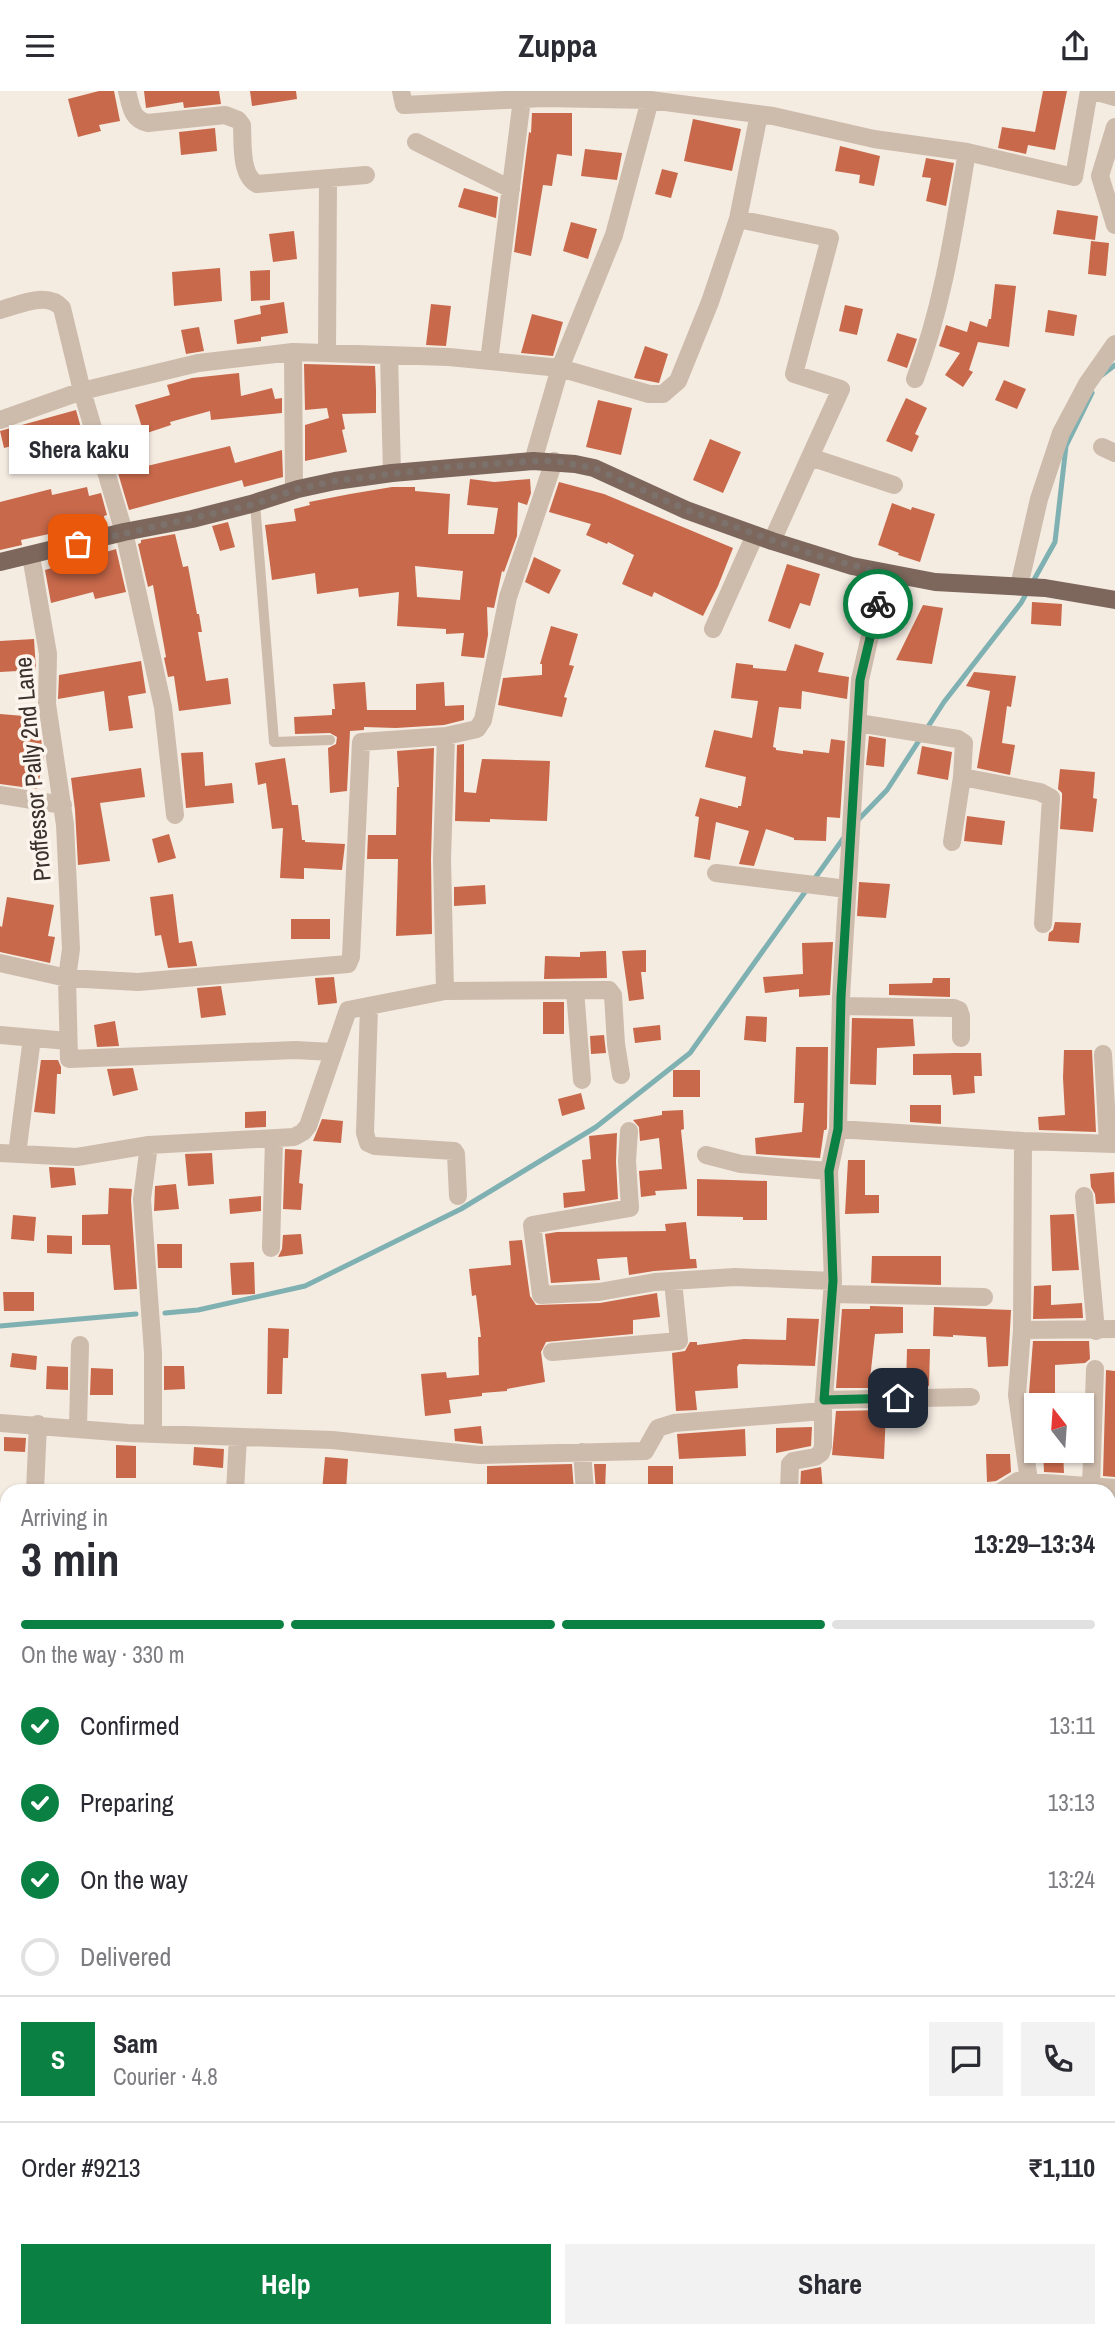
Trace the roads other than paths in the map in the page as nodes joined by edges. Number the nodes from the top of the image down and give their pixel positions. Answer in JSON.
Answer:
{"nodes":[{"id":1,"x":127,"y":91,"type":"edge"},
{"id":2,"x":401,"y":91,"type":"edge"},
{"id":3,"x":1091,"y":91,"type":"edge"},
{"id":4,"x":514,"y":96,"type":"edge"},
{"id":5,"x":654,"y":96,"type":"edge"},
{"id":6,"x":1115,"y":97,"type":"edge"},
{"id":7,"x":760,"y":114,"type":"junction"},
{"id":8,"x":1115,"y":127,"type":"edge"},
{"id":9,"x":416,"y":142,"type":"dead end"},
{"id":10,"x":967,"y":152,"type":"junction"},
{"id":11,"x":366,"y":175,"type":"dead end"},
{"id":12,"x":328,"y":178,"type":"junction"},
{"id":13,"x":510,"y":189,"type":"junction"},
{"id":14,"x":738,"y":219,"type":"junction"},
{"id":15,"x":1115,"y":225,"type":"edge"},
{"id":16,"x":0,"y":310,"type":"edge"},
{"id":17,"x":1115,"y":344,"type":"edge"},
{"id":18,"x":293,"y":352,"type":"junction"},
{"id":19,"x":327,"y":353,"type":"junction"},
{"id":20,"x":389,"y":355,"type":"junction"},
{"id":21,"x":489,"y":361,"type":"junction"},
{"id":22,"x":560,"y":368,"type":"junction"},
{"id":23,"x":915,"y":379,"type":"dead end"},
{"id":24,"x":82,"y":391,"type":"junction"},
{"id":25,"x":0,"y":420,"type":"edge"},
{"id":26,"x":810,"y":457,"type":"junction"},
{"id":27,"x":533,"y":461,"type":"junction"},
{"id":28,"x":554,"y":461,"type":"junction"},
{"id":29,"x":391,"y":473,"type":"junction"},
{"id":30,"x":894,"y":485,"type":"dead end"},
{"id":31,"x":294,"y":490,"type":"junction"},
{"id":32,"x":255,"y":503,"type":"junction"},
{"id":33,"x":124,"y":532,"type":"junction"},
{"id":34,"x":764,"y":538,"type":"junction"},
{"id":35,"x":31,"y":556,"type":"junction"},
{"id":36,"x":0,"y":562,"type":"edge"},
{"id":37,"x":884,"y":574,"type":"junction"},
{"id":38,"x":1014,"y":586,"type":"junction"},
{"id":39,"x":1115,"y":600,"type":"edge"},
{"id":40,"x":713,"y":629,"type":"dead end"},
{"id":41,"x":858,"y":723,"type":"junction"},
{"id":42,"x":446,"y":736,"type":"junction"},
{"id":43,"x":330,"y":740,"type":"dead end"},
{"id":44,"x":962,"y":777,"type":"junction"},
{"id":45,"x":0,"y":795,"type":"edge"},
{"id":46,"x":63,"y":805,"type":"junction"},
{"id":47,"x":175,"y":815,"type":"dead end"},
{"id":48,"x":952,"y":842,"type":"dead end"},
{"id":49,"x":716,"y":873,"type":"dead end"},
{"id":50,"x":847,"y":889,"type":"junction"},
{"id":51,"x":1043,"y":924,"type":"dead end"},
{"id":52,"x":0,"y":963,"type":"edge"},
{"id":53,"x":67,"y":978,"type":"junction"},
{"id":54,"x":575,"y":990,"type":"junction"},
{"id":55,"x":445,"y":991,"type":"junction"},
{"id":56,"x":369,"y":1006,"type":"junction"},
{"id":57,"x":841,"y":1006,"type":"junction"},
{"id":58,"x":0,"y":1035,"type":"edge"},
{"id":59,"x":32,"y":1038,"type":"junction"},
{"id":60,"x":961,"y":1038,"type":"dead end"},
{"id":61,"x":68,"y":1041,"type":"junction"},
{"id":62,"x":333,"y":1052,"type":"junction"},
{"id":63,"x":1103,"y":1054,"type":"dead end"},
{"id":64,"x":621,"y":1075,"type":"dead end"},
{"id":65,"x":582,"y":1080,"type":"dead end"},
{"id":66,"x":838,"y":1129,"type":"junction"},
{"id":67,"x":629,"y":1131,"type":"dead end"},
{"id":68,"x":274,"y":1139,"type":"junction"},
{"id":69,"x":1023,"y":1142,"type":"junction"},
{"id":70,"x":1111,"y":1144,"type":"edge"},
{"id":71,"x":149,"y":1145,"type":"junction"},
{"id":72,"x":9,"y":1153,"type":"edge"},
{"id":73,"x":706,"y":1155,"type":"dead end"},
{"id":74,"x":829,"y":1171,"type":"junction"},
{"id":75,"x":458,"y":1196,"type":"dead end"},
{"id":76,"x":1084,"y":1196,"type":"dead end"},
{"id":77,"x":271,"y":1248,"type":"dead end"},
{"id":78,"x":673,"y":1281,"type":"junction"},
{"id":79,"x":832,"y":1288,"type":"junction"},
{"id":80,"x":984,"y":1297,"type":"dead end"},
{"id":81,"x":1115,"y":1329,"type":"edge"},
{"id":82,"x":1022,"y":1330,"type":"junction"},
{"id":83,"x":1096,"y":1331,"type":"junction"},
{"id":84,"x":80,"y":1345,"type":"dead end"},
{"id":85,"x":552,"y":1352,"type":"dead end"},
{"id":86,"x":1095,"y":1370,"type":"dead end"},
{"id":87,"x":971,"y":1397,"type":"dead end"},
{"id":88,"x":823,"y":1405,"type":"junction"},
{"id":89,"x":0,"y":1423,"type":"edge"},
{"id":90,"x":38,"y":1425,"type":"junction"},
{"id":91,"x":78,"y":1428,"type":"junction"},
{"id":92,"x":153,"y":1433,"type":"junction"},
{"id":93,"x":238,"y":1437,"type":"junction"},
{"id":94,"x":582,"y":1452,"type":"junction"},
{"id":95,"x":1029,"y":1481,"type":"junction"},
{"id":96,"x":35,"y":1484,"type":"edge"},
{"id":97,"x":235,"y":1484,"type":"edge"},
{"id":98,"x":584,"y":1484,"type":"edge"},
{"id":99,"x":789,"y":1484,"type":"edge"},
{"id":100,"x":1013,"y":1484,"type":"edge"},
{"id":101,"x":1060,"y":1484,"type":"edge"},
{"id":102,"x":1091,"y":1484,"type":"edge"}],
"edges":[{"from":1,"to":12,"type":"street"},
{"from":2,"to":4,"type":"street"},
{"from":3,"to":6,"type":"street"},
{"from":3,"to":10,"type":"street"},
{"from":4,"to":5,"type":"street"},
{"from":4,"to":13,"type":"street"},
{"from":5,"to":7,"type":"street"},
{"from":5,"to":22,"type":"street"},
{"from":7,"to":10,"type":"street"},
{"from":7,"to":14,"type":"street"},
{"from":8,"to":15,"type":"street"},
{"from":9,"to":13,"type":"street"},
{"from":10,"to":23,"type":"street"},
{"from":11,"to":12,"type":"street"},
{"from":12,"to":19,"type":"street"},
{"from":13,"to":21,"type":"street"},
{"from":14,"to":22,"type":"street"},
{"from":14,"to":26,"type":"street"},
{"from":16,"to":24,"type":"street"},
{"from":17,"to":38,"type":"street"},
{"from":18,"to":19,"type":"street"},
{"from":18,"to":24,"type":"street"},
{"from":18,"to":31,"type":"street"},
{"from":19,"to":20,"type":"street"},
{"from":20,"to":21,"type":"street"},
{"from":20,"to":29,"type":"street"},
{"from":21,"to":22,"type":"street"},
{"from":22,"to":27,"type":"street"},
{"from":24,"to":25,"type":"street"},
{"from":24,"to":33,"type":"street"},
{"from":26,"to":30,"type":"street"},
{"from":26,"to":34,"type":"street"},
{"from":27,"to":28,"type":"main road"},
{"from":27,"to":29,"type":"main road"},
{"from":28,"to":34,"type":"main road"},
{"from":28,"to":42,"type":"street"},
{"from":29,"to":31,"type":"main road"},
{"from":31,"to":32,"type":"main road"},
{"from":32,"to":33,"type":"main road"},
{"from":32,"to":43,"type":"lane"},
{"from":33,"to":35,"type":"main road"},
{"from":33,"to":47,"type":"street"},
{"from":34,"to":37,"type":"main road"},
{"from":34,"to":40,"type":"street"},
{"from":35,"to":36,"type":"main road"},
{"from":35,"to":46,"type":"street","name":"Proffessor Pally 2nd Lane"},
{"from":37,"to":38,"type":"main road"},
{"from":37,"to":41,"type":"street"},
{"from":38,"to":39,"type":"main road"},
{"from":41,"to":44,"type":"street"},
{"from":41,"to":50,"type":"street"},
{"from":42,"to":53,"type":"street"},
{"from":42,"to":55,"type":"street"},
{"from":44,"to":48,"type":"street"},
{"from":44,"to":51,"type":"street"},
{"from":45,"to":46,"type":"street"},
{"from":46,"to":53,"type":"street","name":"Proffessor Pally 2nd Lane"},
{"from":49,"to":50,"type":"street"},
{"from":50,"to":57,"type":"street"},
{"from":52,"to":53,"type":"street"},
{"from":53,"to":61,"type":"street","name":"Proffessor Pally 2nd Lane"},
{"from":54,"to":55,"type":"street"},
{"from":54,"to":64,"type":"street"},
{"from":54,"to":65,"type":"street"},
{"from":55,"to":56,"type":"street"},
{"from":56,"to":62,"type":"street"},
{"from":56,"to":75,"type":"street"},
{"from":57,"to":60,"type":"street"},
{"from":57,"to":66,"type":"street"},
{"from":58,"to":59,"type":"street"},
{"from":59,"to":61,"type":"street"},
{"from":59,"to":72,"type":"street"},
{"from":61,"to":62,"type":"street"},
{"from":62,"to":68,"type":"street"},
{"from":63,"to":70,"type":"street"},
{"from":66,"to":69,"type":"street"},
{"from":66,"to":74,"type":"street"},
{"from":67,"to":78,"type":"street"},
{"from":68,"to":71,"type":"street"},
{"from":68,"to":77,"type":"street"},
{"from":69,"to":70,"type":"street"},
{"from":69,"to":82,"type":"street"},
{"from":71,"to":72,"type":"street"},
{"from":71,"to":92,"type":"street"},
{"from":73,"to":74,"type":"street"},
{"from":74,"to":79,"type":"street"},
{"from":76,"to":83,"type":"street"},
{"from":78,"to":79,"type":"street"},
{"from":78,"to":85,"type":"street"},
{"from":79,"to":80,"type":"street"},
{"from":79,"to":88,"type":"street"},
{"from":81,"to":83,"type":"street"},
{"from":82,"to":83,"type":"street"},
{"from":82,"to":95,"type":"street"},
{"from":84,"to":91,"type":"street"},
{"from":86,"to":102,"type":"street"},
{"from":87,"to":88,"type":"street"},
{"from":88,"to":94,"type":"street"},
{"from":88,"to":99,"type":"street"},
{"from":89,"to":90,"type":"street"},
{"from":90,"to":91,"type":"street"},
{"from":90,"to":96,"type":"street"},
{"from":91,"to":92,"type":"street"},
{"from":92,"to":93,"type":"street"},
{"from":93,"to":94,"type":"street"},
{"from":93,"to":97,"type":"street"},
{"from":94,"to":98,"type":"street"},
{"from":95,"to":100,"type":"street"},
{"from":95,"to":101,"type":"street"}]}
